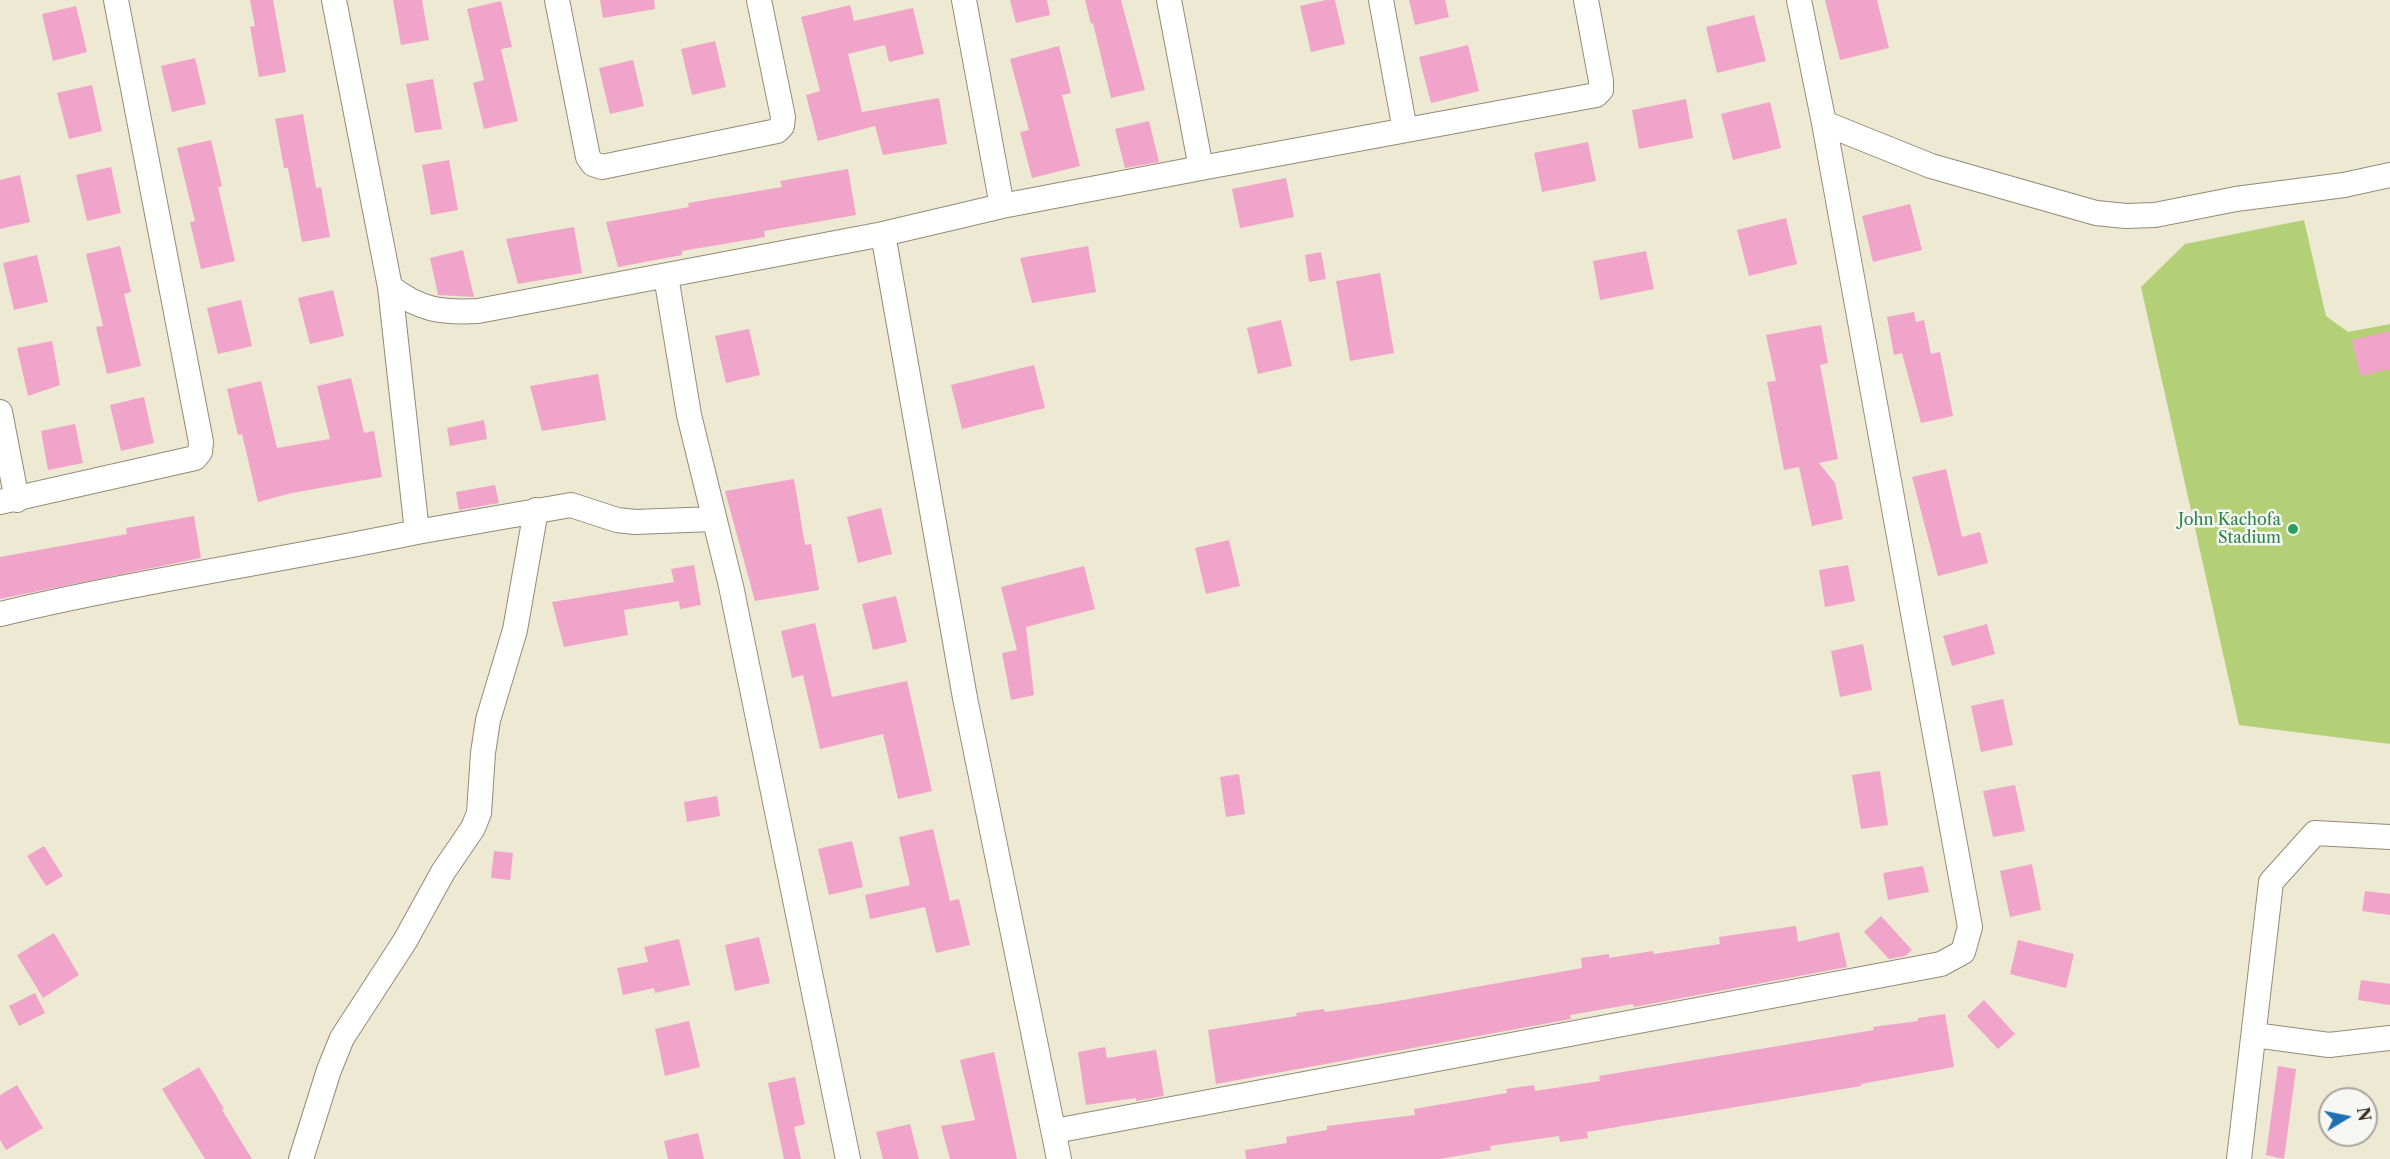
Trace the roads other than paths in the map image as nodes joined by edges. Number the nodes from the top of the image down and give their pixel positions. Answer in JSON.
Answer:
{"nodes":[{"id":1,"x":116,"y":0,"type":"edge"},
{"id":2,"x":334,"y":0,"type":"edge"},
{"id":3,"x":558,"y":0,"type":"edge"},
{"id":4,"x":759,"y":0,"type":"edge"},
{"id":5,"x":964,"y":0,"type":"edge"},
{"id":6,"x":1169,"y":0,"type":"edge"},
{"id":7,"x":1381,"y":0,"type":"edge"},
{"id":8,"x":1586,"y":0,"type":"edge"},
{"id":9,"x":1799,"y":0,"type":"edge"},
{"id":10,"x":1824,"y":123,"type":"junction"},
{"id":11,"x":1405,"y":130,"type":"junction"},
{"id":12,"x":1202,"y":168,"type":"junction"},
{"id":13,"x":2390,"y":175,"type":"edge"},
{"id":14,"x":1002,"y":206,"type":"junction"},
{"id":15,"x":883,"y":234,"type":"junction"},
{"id":16,"x":666,"y":276,"type":"junction"},
{"id":17,"x":390,"y":287,"type":"junction"},
{"id":18,"x":0,"y":412,"type":"edge"},
{"id":19,"x":9,"y":501,"type":"edge"},
{"id":20,"x":536,"y":510,"type":"junction"},
{"id":21,"x":714,"y":519,"type":"junction"},
{"id":22,"x":417,"y":532,"type":"junction"},
{"id":23,"x":0,"y":614,"type":"edge"},
{"id":24,"x":2390,"y":837,"type":"edge"},
{"id":25,"x":2254,"y":1035,"type":"junction"},
{"id":26,"x":2390,"y":1038,"type":"edge"},
{"id":27,"x":1055,"y":1131,"type":"junction"},
{"id":28,"x":301,"y":1159,"type":"edge"},
{"id":29,"x":848,"y":1159,"type":"edge"},
{"id":30,"x":1059,"y":1159,"type":"edge"},
{"id":31,"x":2239,"y":1159,"type":"edge"}],
"edges":[{"from":1,"to":19,"type":"street"},
{"from":2,"to":17,"type":"street"},
{"from":3,"to":4,"type":"street"},
{"from":5,"to":14,"type":"street"},
{"from":6,"to":12,"type":"street"},
{"from":7,"to":11,"type":"street"},
{"from":8,"to":11,"type":"street"},
{"from":9,"to":10,"type":"street"},
{"from":10,"to":13,"type":"street"},
{"from":10,"to":27,"type":"street"},
{"from":11,"to":12,"type":"street"},
{"from":12,"to":14,"type":"street"},
{"from":14,"to":15,"type":"street"},
{"from":15,"to":16,"type":"street"},
{"from":15,"to":27,"type":"street"},
{"from":16,"to":17,"type":"street"},
{"from":16,"to":21,"type":"street"},
{"from":17,"to":22,"type":"street"},
{"from":18,"to":19,"type":"street"},
{"from":20,"to":21,"type":"street"},
{"from":20,"to":22,"type":"street"},
{"from":20,"to":28,"type":"street"},
{"from":21,"to":29,"type":"street"},
{"from":22,"to":23,"type":"street"},
{"from":24,"to":25,"type":"street"},
{"from":25,"to":26,"type":"street"},
{"from":25,"to":31,"type":"street"},
{"from":27,"to":30,"type":"street"}]}
